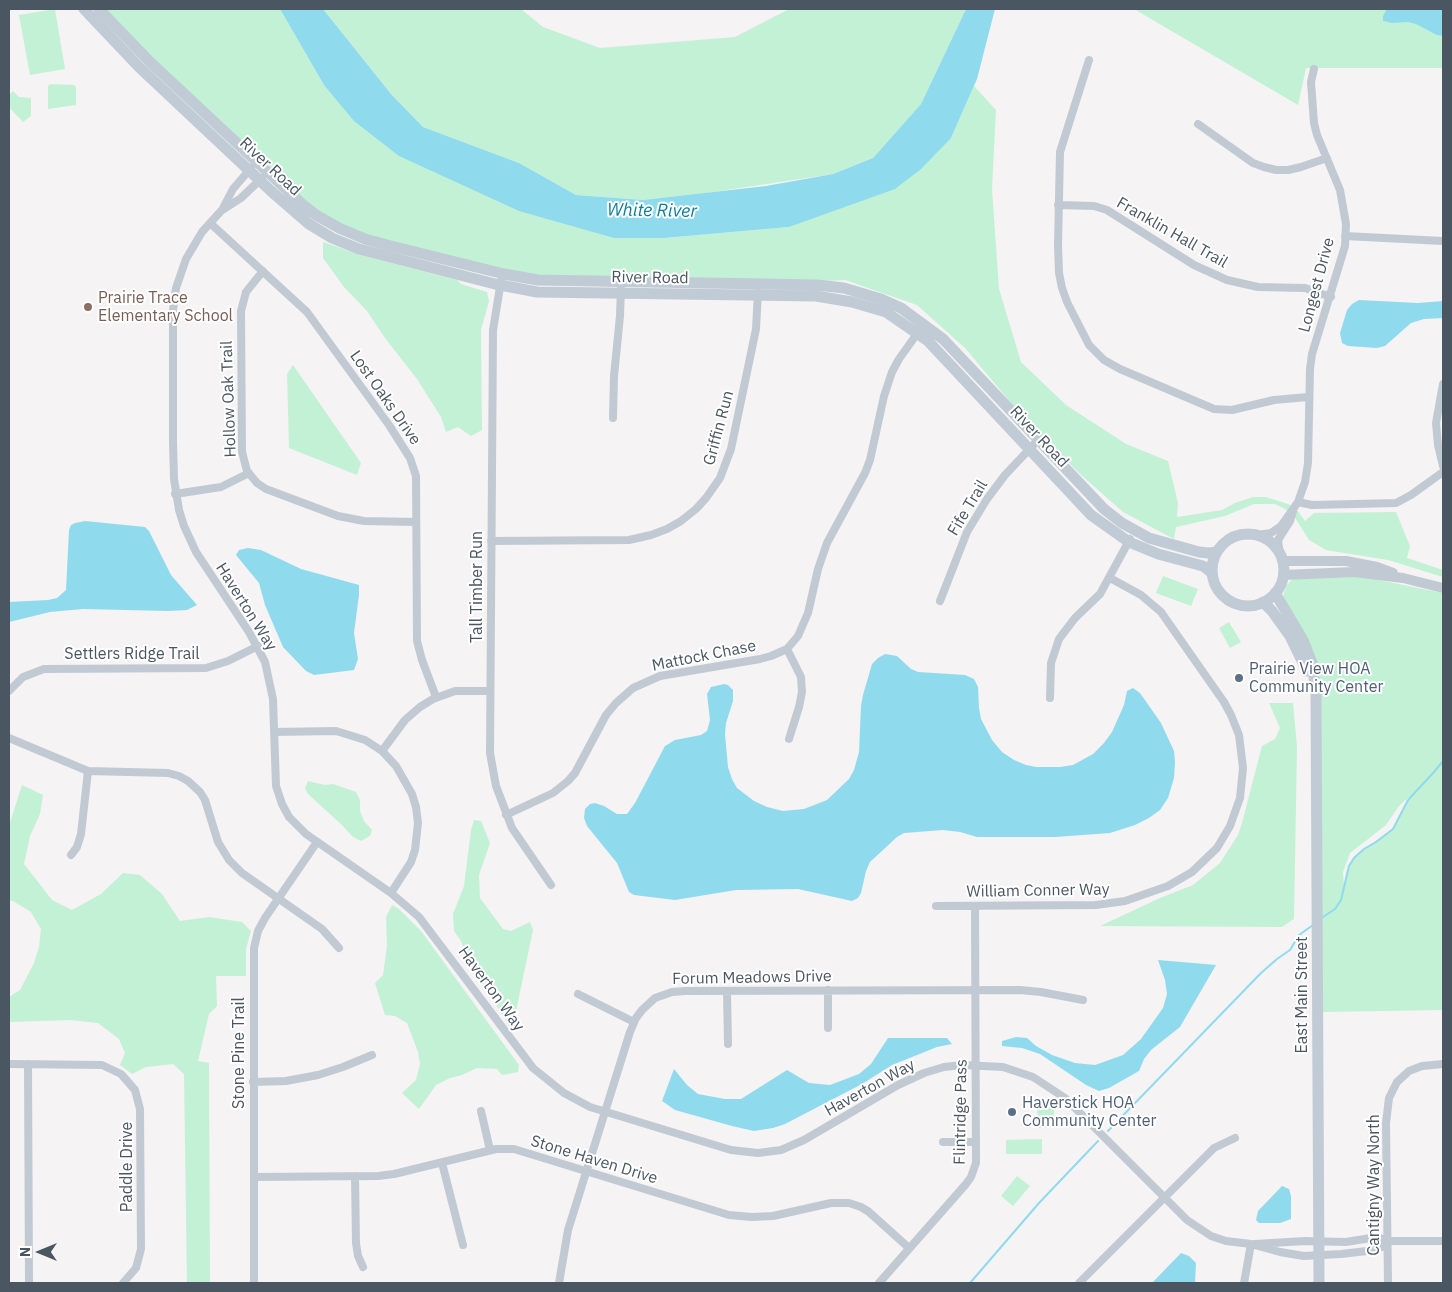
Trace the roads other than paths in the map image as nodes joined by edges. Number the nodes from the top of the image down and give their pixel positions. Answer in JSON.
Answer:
{"nodes":[{"id":1,"x":84,"y":9,"type":"edge"},
{"id":2,"x":99,"y":9,"type":"edge"},
{"id":3,"x":1088,"y":60,"type":"dead end"},
{"id":4,"x":1314,"y":69,"type":"dead end"},
{"id":5,"x":1198,"y":124,"type":"dead end"},
{"id":6,"x":1327,"y":158,"type":"junction"},
{"id":7,"x":253,"y":165,"type":"junction"},
{"id":8,"x":264,"y":176,"type":"junction"},
{"id":9,"x":1058,"y":205,"type":"junction"},
{"id":10,"x":221,"y":212,"type":"junction"},
{"id":11,"x":210,"y":223,"type":"junction"},
{"id":12,"x":1345,"y":236,"type":"junction"},
{"id":13,"x":1443,"y":241,"type":"edge"},
{"id":14,"x":263,"y":270,"type":"junction"},
{"id":15,"x":502,"y":280,"type":"junction"},
{"id":16,"x":621,"y":282,"type":"junction"},
{"id":17,"x":758,"y":284,"type":"junction"},
{"id":18,"x":621,"y":294,"type":"junction"},
{"id":19,"x":758,"y":296,"type":"junction"},
{"id":20,"x":1331,"y":297,"type":"junction"},
{"id":21,"x":921,"y":328,"type":"junction"},
{"id":22,"x":1443,"y":384,"type":"edge"},
{"id":23,"x":1308,"y":398,"type":"junction"},
{"id":24,"x":613,"y":418,"type":"dead end"},
{"id":25,"x":1038,"y":440,"type":"junction"},
{"id":26,"x":1029,"y":449,"type":"junction"},
{"id":27,"x":1443,"y":466,"type":"edge"},
{"id":28,"x":1443,"y":472,"type":"edge"},
{"id":29,"x":249,"y":473,"type":"junction"},
{"id":30,"x":176,"y":494,"type":"junction"},
{"id":31,"x":1298,"y":502,"type":"junction"},
{"id":32,"x":1292,"y":511,"type":"junction"},
{"id":33,"x":416,"y":522,"type":"junction"},
{"id":34,"x":1135,"y":531,"type":"junction"},
{"id":35,"x":1258,"y":535,"type":"junction"},
{"id":36,"x":491,"y":541,"type":"junction"},
{"id":37,"x":1129,"y":542,"type":"junction"},
{"id":38,"x":1217,"y":552,"type":"junction"},
{"id":39,"x":1281,"y":557,"type":"junction"},
{"id":40,"x":1212,"y":573,"type":"junction"},
{"id":41,"x":1283,"y":575,"type":"junction"},
{"id":42,"x":1110,"y":578,"type":"junction"},
{"id":43,"x":1403,"y":578,"type":"junction"},
{"id":44,"x":1443,"y":588,"type":"edge"},
{"id":45,"x":1275,"y":593,"type":"junction"},
{"id":46,"x":940,"y":601,"type":"dead end"},
{"id":47,"x":1263,"y":602,"type":"junction"},
{"id":48,"x":258,"y":646,"type":"junction"},
{"id":49,"x":786,"y":648,"type":"junction"},
{"id":50,"x":9,"y":691,"type":"edge"},
{"id":51,"x":490,"y":691,"type":"junction"},
{"id":52,"x":436,"y":697,"type":"junction"},
{"id":53,"x":1050,"y":698,"type":"dead end"},
{"id":54,"x":1316,"y":707,"type":"junction"},
{"id":55,"x":274,"y":732,"type":"junction"},
{"id":56,"x":9,"y":738,"type":"edge"},
{"id":57,"x":789,"y":739,"type":"dead end"},
{"id":58,"x":382,"y":751,"type":"junction"},
{"id":59,"x":88,"y":771,"type":"junction"},
{"id":60,"x":506,"y":815,"type":"junction"},
{"id":61,"x":317,"y":842,"type":"junction"},
{"id":62,"x":71,"y":856,"type":"dead end"},
{"id":63,"x":551,"y":885,"type":"dead end"},
{"id":64,"x":391,"y":893,"type":"junction"},
{"id":65,"x":279,"y":898,"type":"junction"},
{"id":66,"x":936,"y":906,"type":"dead end"},
{"id":67,"x":975,"y":906,"type":"junction"},
{"id":68,"x":339,"y":948,"type":"dead end"},
{"id":69,"x":727,"y":990,"type":"junction"},
{"id":70,"x":828,"y":990,"type":"junction"},
{"id":71,"x":976,"y":990,"type":"junction"},
{"id":72,"x":578,"y":994,"type":"dead end"},
{"id":73,"x":1083,"y":1000,"type":"dead end"},
{"id":74,"x":634,"y":1022,"type":"junction"},
{"id":75,"x":828,"y":1028,"type":"dead end"},
{"id":76,"x":728,"y":1044,"type":"dead end"},
{"id":77,"x":372,"y":1055,"type":"dead end"},
{"id":78,"x":9,"y":1064,"type":"edge"},
{"id":79,"x":28,"y":1064,"type":"junction"},
{"id":80,"x":1443,"y":1064,"type":"edge"},
{"id":81,"x":976,"y":1065,"type":"junction"},
{"id":82,"x":253,"y":1082,"type":"junction"},
{"id":83,"x":480,"y":1111,"type":"dead end"},
{"id":84,"x":605,"y":1111,"type":"junction"},
{"id":85,"x":1235,"y":1138,"type":"dead end"},
{"id":86,"x":943,"y":1142,"type":"dead end"},
{"id":87,"x":976,"y":1142,"type":"junction"},
{"id":88,"x":490,"y":1150,"type":"junction"},
{"id":89,"x":442,"y":1162,"type":"junction"},
{"id":90,"x":586,"y":1172,"type":"junction"},
{"id":91,"x":355,"y":1176,"type":"junction"},
{"id":92,"x":254,"y":1177,"type":"junction"},
{"id":93,"x":1164,"y":1198,"type":"junction"},
{"id":94,"x":1443,"y":1241,"type":"edge"},
{"id":95,"x":1318,"y":1242,"type":"junction"},
{"id":96,"x":1388,"y":1242,"type":"junction"},
{"id":97,"x":1251,"y":1244,"type":"junction"},
{"id":98,"x":463,"y":1245,"type":"dead end"},
{"id":99,"x":909,"y":1248,"type":"junction"},
{"id":100,"x":1319,"y":1255,"type":"junction"},
{"id":101,"x":363,"y":1267,"type":"dead end"},
{"id":102,"x":126,"y":1282,"type":"edge"},
{"id":103,"x":29,"y":1283,"type":"edge"},
{"id":104,"x":254,"y":1283,"type":"edge"},
{"id":105,"x":559,"y":1283,"type":"edge"},
{"id":106,"x":878,"y":1283,"type":"edge"},
{"id":107,"x":1079,"y":1283,"type":"edge"},
{"id":108,"x":1244,"y":1283,"type":"edge"},
{"id":109,"x":1319,"y":1283,"type":"edge"},
{"id":110,"x":1388,"y":1283,"type":"edge"}],
"edges":[{"from":1,"to":7,"type":"main road","name":"River Road"},
{"from":2,"to":7,"type":"main road","name":"River Road"},
{"from":3,"to":9,"type":"street"},
{"from":4,"to":6,"type":"street","name":"Longest Drive"},
{"from":5,"to":6,"type":"street"},
{"from":6,"to":12,"type":"street","name":"Longest Drive"},
{"from":7,"to":8,"type":"main road","name":"River Road"},
{"from":7,"to":10,"type":"street","name":"Haverton Way"},
{"from":8,"to":10,"type":"street","name":"Haverton Way"},
{"from":8,"to":15,"type":"main road","name":"River Road"},
{"from":9,"to":20,"type":"street","name":"Franklin Hall Trail"},
{"from":9,"to":23,"type":"street"},
{"from":10,"to":11,"type":"street","name":"Haverton Way"},
{"from":11,"to":14,"type":"street","name":"Lost Oaks Drive"},
{"from":11,"to":30,"type":"street","name":"Haverton Way"},
{"from":12,"to":13,"type":"street"},
{"from":12,"to":20,"type":"street","name":"Longest Drive"},
{"from":14,"to":29,"type":"street","name":"Hollow Oak Trail"},
{"from":14,"to":33,"type":"street","name":"Lost Oaks Drive"},
{"from":15,"to":16,"type":"main road","name":"River Road"},
{"from":15,"to":18,"type":"main road","name":"River Road"},
{"from":15,"to":36,"type":"street","name":"Tall Timber Run"},
{"from":16,"to":17,"type":"main road","name":"River Road"},
{"from":16,"to":18,"type":"street"},
{"from":17,"to":19,"type":"street","name":"Griffin Run"},
{"from":17,"to":21,"type":"main road","name":"River Road"},
{"from":18,"to":19,"type":"main road","name":"River Road"},
{"from":18,"to":24,"type":"street"},
{"from":19,"to":21,"type":"main road","name":"River Road"},
{"from":19,"to":36,"type":"street","name":"Griffin Run"},
{"from":20,"to":23,"type":"street","name":"Longest Drive"},
{"from":21,"to":25,"type":"main road","name":"River Road"},
{"from":21,"to":26,"type":"main road","name":"River Road"},
{"from":21,"to":49,"type":"street"},
{"from":22,"to":27,"type":"street"},
{"from":23,"to":31,"type":"street","name":"Longest Drive"},
{"from":25,"to":26,"type":"street","name":"Fife Trail"},
{"from":25,"to":34,"type":"main road","name":"River Road"},
{"from":26,"to":37,"type":"main road","name":"River Road"},
{"from":26,"to":46,"type":"street","name":"Fife Trail"},
{"from":28,"to":31,"type":"street"},
{"from":29,"to":30,"type":"street"},
{"from":29,"to":33,"type":"street"},
{"from":30,"to":48,"type":"street","name":"Haverton Way"},
{"from":31,"to":32,"type":"street","name":"Longest Drive"},
{"from":32,"to":35,"type":"street","name":"Longest Drive"},
{"from":32,"to":39,"type":"street","name":"Longest Drive"},
{"from":33,"to":52,"type":"street","name":"Lost Oaks Drive"},
{"from":34,"to":37,"type":"street"},
{"from":34,"to":38,"type":"main road","name":"River Road"},
{"from":35,"to":38,"type":"main road"},
{"from":35,"to":39,"type":"main road"},
{"from":36,"to":51,"type":"street","name":"Tall Timber Run"},
{"from":37,"to":40,"type":"main road","name":"River Road"},
{"from":37,"to":42,"type":"street"},
{"from":38,"to":40,"type":"main road"},
{"from":39,"to":41,"type":"main road"},
{"from":39,"to":43,"type":"street"},
{"from":40,"to":47,"type":"main road"},
{"from":41,"to":43,"type":"street"},
{"from":41,"to":45,"type":"main road"},
{"from":42,"to":53,"type":"street"},
{"from":42,"to":67,"type":"street","name":"William Conner Way"},
{"from":43,"to":44,"type":"street"},
{"from":45,"to":47,"type":"main road"},
{"from":45,"to":54,"type":"main road","name":"East Main Street"},
{"from":47,"to":54,"type":"main road","name":"East Main Street"},
{"from":48,"to":50,"type":"street","name":"Settlers Ridge Trail"},
{"from":48,"to":55,"type":"street","name":"Haverton Way"},
{"from":49,"to":57,"type":"street"},
{"from":49,"to":60,"type":"street","name":"Mattock Chase"},
{"from":51,"to":52,"type":"street"},
{"from":51,"to":60,"type":"street","name":"Tall Timber Run"},
{"from":52,"to":58,"type":"street"},
{"from":54,"to":95,"type":"main road","name":"East Main Street"},
{"from":55,"to":58,"type":"street"},
{"from":55,"to":61,"type":"street","name":"Haverton Way"},
{"from":56,"to":59,"type":"street"},
{"from":58,"to":64,"type":"street"},
{"from":59,"to":62,"type":"street"},
{"from":59,"to":65,"type":"street"},
{"from":60,"to":63,"type":"street","name":"Tall Timber Run"},
{"from":61,"to":64,"type":"street","name":"Haverton Way"},
{"from":61,"to":65,"type":"street","name":"Stone Pine Trail"},
{"from":64,"to":84,"type":"street","name":"Haverton Way"},
{"from":65,"to":68,"type":"street"},
{"from":65,"to":82,"type":"street","name":"Stone Pine Trail"},
{"from":66,"to":67,"type":"street","name":"William Conner Way"},
{"from":67,"to":71,"type":"street","name":"Flintridge Pass"},
{"from":69,"to":70,"type":"street","name":"Forum Meadows Drive"},
{"from":69,"to":74,"type":"street","name":"Forum Meadows Drive"},
{"from":69,"to":76,"type":"street"},
{"from":70,"to":71,"type":"street","name":"Forum Meadows Drive"},
{"from":70,"to":75,"type":"street"},
{"from":71,"to":73,"type":"street","name":"Forum Meadows Drive"},
{"from":71,"to":81,"type":"street","name":"Flintridge Pass"},
{"from":72,"to":74,"type":"street"},
{"from":74,"to":84,"type":"street","name":"Forum Meadows Drive"},
{"from":77,"to":82,"type":"street"},
{"from":78,"to":79,"type":"street"},
{"from":79,"to":102,"type":"street","name":"Paddle Drive"},
{"from":79,"to":103,"type":"street"},
{"from":80,"to":96,"type":"street","name":"Cantigny Way North"},
{"from":81,"to":84,"type":"street","name":"Haverton Way"},
{"from":81,"to":87,"type":"street","name":"Flintridge Pass"},
{"from":81,"to":93,"type":"street","name":"Haverton Way"},
{"from":82,"to":92,"type":"street","name":"Stone Pine Trail"},
{"from":83,"to":88,"type":"street"},
{"from":84,"to":90,"type":"street","name":"Forum Meadows Drive"},
{"from":85,"to":93,"type":"street"},
{"from":86,"to":87,"type":"street"},
{"from":87,"to":99,"type":"street","name":"Flintridge Pass"},
{"from":88,"to":89,"type":"street","name":"Stone Haven Drive"},
{"from":88,"to":90,"type":"street","name":"Stone Haven Drive"},
{"from":89,"to":91,"type":"street","name":"Stone Haven Drive"},
{"from":89,"to":98,"type":"street"},
{"from":90,"to":99,"type":"street","name":"Stone Haven Drive"},
{"from":90,"to":105,"type":"street","name":"Forum Meadows Drive"},
{"from":91,"to":92,"type":"street","name":"Stone Haven Drive"},
{"from":91,"to":101,"type":"street"},
{"from":92,"to":104,"type":"street","name":"Stone Pine Trail"},
{"from":93,"to":97,"type":"street","name":"Haverton Way"},
{"from":93,"to":107,"type":"street"},
{"from":94,"to":96,"type":"street"},
{"from":95,"to":96,"type":"street","name":"Haverton Way"},
{"from":95,"to":97,"type":"street","name":"Haverton Way"},
{"from":95,"to":100,"type":"main road","name":"East Main Street"},
{"from":96,"to":100,"type":"street","name":"Haverton Way"},
{"from":96,"to":110,"type":"street","name":"Cantigny Way North"},
{"from":97,"to":100,"type":"street","name":"Haverton Way"},
{"from":97,"to":108,"type":"street"},
{"from":99,"to":106,"type":"street","name":"Flintridge Pass"},
{"from":100,"to":109,"type":"main road","name":"East Main Street"}]}
